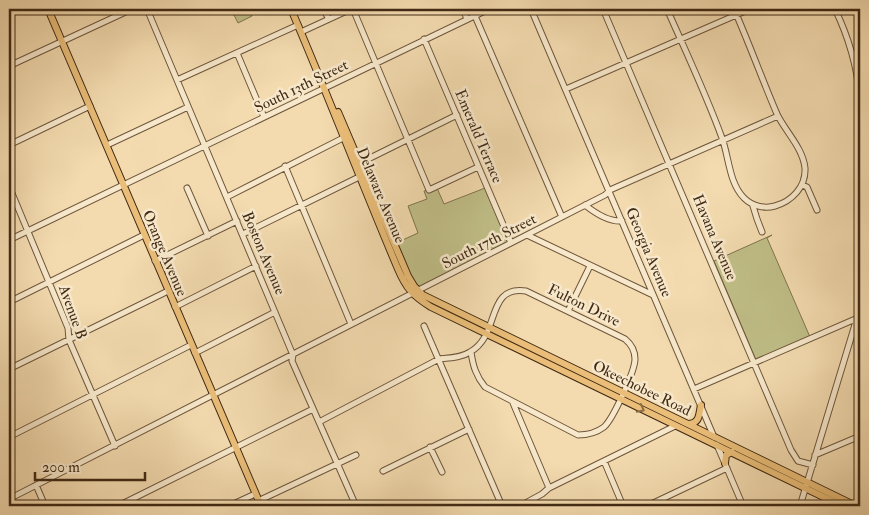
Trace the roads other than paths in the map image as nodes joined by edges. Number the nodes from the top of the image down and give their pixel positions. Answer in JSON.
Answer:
{"nodes":[{"id":1,"x":48,"y":9,"type":"edge"},
{"id":2,"x":132,"y":9,"type":"edge"},
{"id":3,"x":147,"y":9,"type":"edge"},
{"id":4,"x":291,"y":9,"type":"edge"},
{"id":5,"x":323,"y":9,"type":"edge"},
{"id":6,"x":352,"y":9,"type":"edge"},
{"id":7,"x":463,"y":9,"type":"edge"},
{"id":8,"x":489,"y":9,"type":"edge"},
{"id":9,"x":532,"y":9,"type":"edge"},
{"id":10,"x":603,"y":9,"type":"edge"},
{"id":11,"x":667,"y":9,"type":"edge"},
{"id":12,"x":750,"y":9,"type":"edge"},
{"id":13,"x":834,"y":9,"type":"edge"},
{"id":14,"x":735,"y":12,"type":"edge"},
{"id":15,"x":475,"y":16,"type":"junction"},
{"id":16,"x":329,"y":19,"type":"junction"},
{"id":17,"x":467,"y":19,"type":"junction"},
{"id":18,"x":298,"y":25,"type":"junction"},
{"id":19,"x":301,"y":32,"type":"junction"},
{"id":20,"x":424,"y":39,"type":"junction"},
{"id":21,"x":680,"y":39,"type":"junction"},
{"id":22,"x":62,"y":41,"type":"junction"},
{"id":23,"x":237,"y":53,"type":"junction"},
{"id":24,"x":376,"y":62,"type":"junction"},
{"id":25,"x":858,"y":62,"type":"edge"},
{"id":26,"x":626,"y":63,"type":"junction"},
{"id":27,"x":9,"y":66,"type":"edge"},
{"id":28,"x":177,"y":80,"type":"junction"},
{"id":29,"x":325,"y":88,"type":"junction"},
{"id":30,"x":566,"y":89,"type":"junction"},
{"id":31,"x":860,"y":98,"type":"edge"},
{"id":32,"x":90,"y":106,"type":"junction"},
{"id":33,"x":188,"y":107,"type":"junction"},
{"id":34,"x":457,"y":116,"type":"junction"},
{"id":35,"x":778,"y":116,"type":"junction"},
{"id":36,"x":264,"y":117,"type":"junction"},
{"id":37,"x":345,"y":136,"type":"junction"},
{"id":38,"x":408,"y":140,"type":"junction"},
{"id":39,"x":723,"y":140,"type":"junction"},
{"id":40,"x":9,"y":145,"type":"edge"},
{"id":41,"x":106,"y":145,"type":"junction"},
{"id":42,"x":205,"y":145,"type":"junction"},
{"id":43,"x":360,"y":163,"type":"junction"},
{"id":44,"x":669,"y":163,"type":"junction"},
{"id":45,"x":285,"y":166,"type":"junction"},
{"id":46,"x":478,"y":167,"type":"junction"},
{"id":47,"x":359,"y":177,"type":"junction"},
{"id":48,"x":123,"y":184,"type":"junction"},
{"id":49,"x":802,"y":185,"type":"junction"},
{"id":50,"x":9,"y":186,"type":"edge"},
{"id":51,"x":187,"y":188,"type":"dead end"},
{"id":52,"x":610,"y":190,"type":"junction"},
{"id":53,"x":227,"y":196,"type":"junction"},
{"id":54,"x":302,"y":205,"type":"junction"},
{"id":55,"x":585,"y":205,"type":"junction"},
{"id":56,"x":754,"y":206,"type":"junction"},
{"id":57,"x":817,"y":210,"type":"dead end"},
{"id":58,"x":562,"y":217,"type":"junction"},
{"id":59,"x":622,"y":221,"type":"junction"},
{"id":60,"x":238,"y":222,"type":"junction"},
{"id":61,"x":26,"y":231,"type":"junction"},
{"id":62,"x":762,"y":232,"type":"dead end"},
{"id":63,"x":243,"y":234,"type":"junction"},
{"id":64,"x":144,"y":235,"type":"junction"},
{"id":65,"x":527,"y":235,"type":"junction"},
{"id":66,"x":208,"y":236,"type":"junction"},
{"id":67,"x":9,"y":240,"type":"edge"},
{"id":68,"x":511,"y":243,"type":"junction"},
{"id":69,"x":155,"y":262,"type":"junction"},
{"id":70,"x":256,"y":266,"type":"junction"},
{"id":71,"x":590,"y":266,"type":"junction"},
{"id":72,"x":49,"y":282,"type":"junction"},
{"id":73,"x":168,"y":291,"type":"junction"},
{"id":74,"x":416,"y":293,"type":"junction"},
{"id":75,"x":653,"y":295,"type":"junction"},
{"id":76,"x":9,"y":302,"type":"edge"},
{"id":77,"x":175,"y":307,"type":"junction"},
{"id":78,"x":568,"y":311,"type":"junction"},
{"id":79,"x":275,"y":312,"type":"junction"},
{"id":80,"x":859,"y":317,"type":"edge"},
{"id":81,"x":351,"y":324,"type":"junction"},
{"id":82,"x":424,"y":326,"type":"dead end"},
{"id":83,"x":489,"y":331,"type":"junction"},
{"id":84,"x":69,"y":340,"type":"junction"},
{"id":85,"x":191,"y":345,"type":"junction"},
{"id":86,"x":194,"y":352,"type":"junction"},
{"id":87,"x":471,"y":352,"type":"junction"},
{"id":88,"x":293,"y":355,"type":"junction"},
{"id":89,"x":439,"y":359,"type":"junction"},
{"id":90,"x":755,"y":363,"type":"junction"},
{"id":91,"x":9,"y":369,"type":"edge"},
{"id":92,"x":694,"y":389,"type":"junction"},
{"id":93,"x":92,"y":395,"type":"junction"},
{"id":94,"x":214,"y":395,"type":"junction"},
{"id":95,"x":622,"y":396,"type":"junction"},
{"id":96,"x":513,"y":402,"type":"junction"},
{"id":97,"x":701,"y":405,"type":"junction"},
{"id":98,"x":313,"y":409,"type":"junction"},
{"id":99,"x":319,"y":422,"type":"junction"},
{"id":100,"x":688,"y":424,"type":"junction"},
{"id":101,"x":675,"y":426,"type":"junction"},
{"id":102,"x":470,"y":428,"type":"junction"},
{"id":103,"x":860,"y":436,"type":"edge"},
{"id":104,"x":9,"y":437,"type":"edge"},
{"id":105,"x":716,"y":442,"type":"junction"},
{"id":106,"x":115,"y":446,"type":"junction"},
{"id":107,"x":235,"y":447,"type":"junction"},
{"id":108,"x":430,"y":447,"type":"junction"},
{"id":109,"x":732,"y":452,"type":"junction"},
{"id":110,"x":356,"y":455,"type":"dead end"},
{"id":111,"x":815,"y":455,"type":"junction"},
{"id":112,"x":604,"y":462,"type":"junction"},
{"id":113,"x":337,"y":464,"type":"junction"},
{"id":114,"x":813,"y":465,"type":"junction"},
{"id":115,"x":726,"y":466,"type":"junction"},
{"id":116,"x":383,"y":470,"type":"dead end"},
{"id":117,"x":442,"y":472,"type":"dead end"},
{"id":118,"x":36,"y":485,"type":"junction"},
{"id":119,"x":807,"y":486,"type":"junction"},
{"id":120,"x":549,"y":488,"type":"junction"},
{"id":121,"x":256,"y":494,"type":"junction"},
{"id":122,"x":10,"y":498,"type":"edge"},
{"id":123,"x":260,"y":504,"type":"edge"},
{"id":124,"x":859,"y":505,"type":"edge"},
{"id":125,"x":45,"y":506,"type":"edge"},
{"id":126,"x":118,"y":506,"type":"edge"},
{"id":127,"x":229,"y":506,"type":"edge"},
{"id":128,"x":356,"y":506,"type":"edge"},
{"id":129,"x":502,"y":506,"type":"edge"},
{"id":130,"x":520,"y":506,"type":"edge"},
{"id":131,"x":623,"y":506,"type":"edge"},
{"id":132,"x":647,"y":506,"type":"edge"},
{"id":133,"x":743,"y":506,"type":"edge"},
{"id":134,"x":800,"y":506,"type":"edge"},
{"id":135,"x":842,"y":506,"type":"edge"}],
"edges":[{"from":1,"to":22,"type":"main road","name":"Orange Avenue"},
{"from":2,"to":22,"type":"street"},
{"from":3,"to":28,"type":"street","name":"Boston Avenue"},
{"from":4,"to":18,"type":"main road","name":"Delaware Avenue"},
{"from":5,"to":16,"type":"street"},
{"from":6,"to":16,"type":"street"},
{"from":6,"to":24,"type":"street"},
{"from":7,"to":17,"type":"street"},
{"from":8,"to":15,"type":"street","name":"South 13th Street"},
{"from":9,"to":30,"type":"street","name":"Georgia Avenue"},
{"from":10,"to":26,"type":"street","name":"Havana Avenue"},
{"from":11,"to":21,"type":"street"},
{"from":12,"to":14,"type":"street"},
{"from":13,"to":25,"type":"street"},
{"from":14,"to":21,"type":"street"},
{"from":14,"to":35,"type":"street"},
{"from":15,"to":17,"type":"street","name":"South 13th Street"},
{"from":15,"to":58,"type":"street"},
{"from":16,"to":19,"type":"street"},
{"from":17,"to":20,"type":"street","name":"South 13th Street"},
{"from":18,"to":19,"type":"main road","name":"Delaware Avenue"},
{"from":18,"to":23,"type":"street"},
{"from":19,"to":29,"type":"main road","name":"Delaware Avenue"},
{"from":20,"to":24,"type":"street","name":"South 13th Street"},
{"from":20,"to":34,"type":"street","name":"Emerald Terrace"},
{"from":21,"to":26,"type":"street"},
{"from":21,"to":39,"type":"street"},
{"from":22,"to":27,"type":"street"},
{"from":22,"to":32,"type":"main road","name":"Orange Avenue"},
{"from":23,"to":28,"type":"street"},
{"from":23,"to":36,"type":"street"},
{"from":24,"to":29,"type":"street","name":"South 13th Street"},
{"from":24,"to":38,"type":"street"},
{"from":25,"to":31,"type":"street"},
{"from":26,"to":30,"type":"street"},
{"from":26,"to":44,"type":"street","name":"Havana Avenue"},
{"from":28,"to":33,"type":"street","name":"Boston Avenue"},
{"from":29,"to":36,"type":"street","name":"South 13th Street"},
{"from":29,"to":37,"type":"main road","name":"Delaware Avenue"},
{"from":30,"to":52,"type":"street","name":"Georgia Avenue"},
{"from":32,"to":40,"type":"street"},
{"from":32,"to":41,"type":"main road","name":"Orange Avenue"},
{"from":33,"to":41,"type":"street"},
{"from":33,"to":42,"type":"street","name":"Boston Avenue"},
{"from":34,"to":38,"type":"street"},
{"from":34,"to":46,"type":"street","name":"Emerald Terrace"},
{"from":35,"to":39,"type":"street","name":"South 17th Street"},
{"from":35,"to":49,"type":"street"},
{"from":36,"to":42,"type":"street","name":"South 13th Street"},
{"from":37,"to":43,"type":"main road","name":"Delaware Avenue"},
{"from":37,"to":45,"type":"street"},
{"from":37,"to":47,"type":"main road","name":"Delaware Avenue"},
{"from":38,"to":43,"type":"street"},
{"from":38,"to":46,"type":"street"},
{"from":39,"to":44,"type":"street","name":"South 17th Street"},
{"from":39,"to":56,"type":"street"},
{"from":41,"to":48,"type":"main road","name":"Orange Avenue"},
{"from":42,"to":48,"type":"street","name":"South 13th Street"},
{"from":42,"to":53,"type":"street","name":"Boston Avenue"},
{"from":43,"to":74,"type":"main road","name":"Delaware Avenue"},
{"from":44,"to":52,"type":"street","name":"South 17th Street"},
{"from":44,"to":90,"type":"street","name":"Havana Avenue"},
{"from":45,"to":53,"type":"street"},
{"from":45,"to":54,"type":"street"},
{"from":46,"to":68,"type":"street","name":"Emerald Terrace"},
{"from":47,"to":54,"type":"street"},
{"from":47,"to":74,"type":"main road","name":"Delaware Avenue"},
{"from":48,"to":61,"type":"street","name":"South 13th Street"},
{"from":48,"to":64,"type":"main road","name":"Orange Avenue"},
{"from":49,"to":56,"type":"street"},
{"from":49,"to":57,"type":"street"},
{"from":50,"to":61,"type":"street","name":"Avenue B"},
{"from":51,"to":66,"type":"street"},
{"from":52,"to":55,"type":"street","name":"South 17th Street"},
{"from":52,"to":59,"type":"street","name":"Georgia Avenue"},
{"from":53,"to":60,"type":"street","name":"Boston Avenue"},
{"from":54,"to":63,"type":"street"},
{"from":54,"to":81,"type":"street"},
{"from":55,"to":58,"type":"street","name":"South 17th Street"},
{"from":55,"to":59,"type":"street"},
{"from":56,"to":62,"type":"street"},
{"from":58,"to":65,"type":"street","name":"South 17th Street"},
{"from":59,"to":75,"type":"street","name":"Georgia Avenue"},
{"from":60,"to":63,"type":"street","name":"Boston Avenue"},
{"from":60,"to":66,"type":"street"},
{"from":61,"to":67,"type":"street","name":"South 13th Street"},
{"from":61,"to":72,"type":"street","name":"Avenue B"},
{"from":63,"to":70,"type":"street","name":"Boston Avenue"},
{"from":64,"to":69,"type":"main road","name":"Orange Avenue"},
{"from":64,"to":72,"type":"street"},
{"from":65,"to":68,"type":"street","name":"South 17th Street"},
{"from":65,"to":71,"type":"street"},
{"from":66,"to":69,"type":"street"},
{"from":68,"to":74,"type":"street","name":"South 17th Street"},
{"from":69,"to":73,"type":"main road","name":"Orange Avenue"},
{"from":70,"to":77,"type":"street"},
{"from":70,"to":79,"type":"street","name":"Boston Avenue"},
{"from":71,"to":75,"type":"street"},
{"from":71,"to":78,"type":"street"},
{"from":72,"to":76,"type":"street"},
{"from":72,"to":84,"type":"street","name":"Avenue B"},
{"from":73,"to":77,"type":"main road","name":"Orange Avenue"},
{"from":73,"to":84,"type":"street"},
{"from":74,"to":81,"type":"street","name":"South 17th Street"},
{"from":74,"to":83,"type":"main road","name":"Okeechobee Road"},
{"from":75,"to":92,"type":"street","name":"Georgia Avenue"},
{"from":77,"to":85,"type":"main road","name":"Orange Avenue"},
{"from":78,"to":83,"type":"street","name":"Fulton Drive"},
{"from":78,"to":95,"type":"street","name":"Fulton Drive"},
{"from":79,"to":86,"type":"street"},
{"from":79,"to":88,"type":"street","name":"Boston Avenue"},
{"from":80,"to":90,"type":"street"},
{"from":80,"to":111,"type":"street"},
{"from":81,"to":88,"type":"street","name":"South 17th Street"},
{"from":82,"to":89,"type":"street"},
{"from":83,"to":87,"type":"street"},
{"from":83,"to":95,"type":"main road","name":"Okeechobee Road"},
{"from":84,"to":91,"type":"street"},
{"from":84,"to":93,"type":"street","name":"Avenue B"},
{"from":85,"to":86,"type":"main road","name":"Orange Avenue"},
{"from":85,"to":93,"type":"street"},
{"from":86,"to":94,"type":"main road","name":"Orange Avenue"},
{"from":87,"to":89,"type":"street"},
{"from":87,"to":96,"type":"street"},
{"from":88,"to":94,"type":"street","name":"South 17th Street"},
{"from":88,"to":98,"type":"street","name":"Boston Avenue"},
{"from":89,"to":99,"type":"street"},
{"from":89,"to":102,"type":"street"},
{"from":90,"to":92,"type":"street"},
{"from":90,"to":114,"type":"street","name":"Havana Avenue"},
{"from":92,"to":97,"type":"street","name":"Georgia Avenue"},
{"from":93,"to":104,"type":"street"},
{"from":93,"to":106,"type":"street","name":"Avenue B"},
{"from":94,"to":106,"type":"street","name":"South 17th Street"},
{"from":94,"to":107,"type":"main road","name":"Orange Avenue"},
{"from":95,"to":96,"type":"street","name":"Fulton Drive"},
{"from":95,"to":100,"type":"main road","name":"Okeechobee Road"},
{"from":95,"to":101,"type":"main road","name":"Okeechobee Road","one_way":true},
{"from":96,"to":120,"type":"street"},
{"from":97,"to":100,"type":"main road"},
{"from":97,"to":105,"type":"street","name":"Georgia Avenue"},
{"from":98,"to":99,"type":"street","name":"Boston Avenue"},
{"from":98,"to":107,"type":"street"},
{"from":99,"to":113,"type":"street","name":"Boston Avenue"},
{"from":100,"to":105,"type":"main road","name":"Okeechobee Road"},
{"from":101,"to":105,"type":"main road","name":"Okeechobee Road"},
{"from":101,"to":112,"type":"street"},
{"from":102,"to":108,"type":"street"},
{"from":102,"to":129,"type":"street"},
{"from":103,"to":111,"type":"street"},
{"from":105,"to":109,"type":"main road","name":"Okeechobee Road"},
{"from":105,"to":115,"type":"street","name":"Georgia Avenue"},
{"from":105,"to":119,"type":"main road","name":"Okeechobee Road"},
{"from":106,"to":118,"type":"street","name":"South 17th Street"},
{"from":107,"to":121,"type":"main road","name":"Orange Avenue"},
{"from":107,"to":126,"type":"street"},
{"from":108,"to":116,"type":"street"},
{"from":108,"to":117,"type":"street"},
{"from":109,"to":115,"type":"main road"},
{"from":109,"to":119,"type":"main road","name":"Okeechobee Road"},
{"from":110,"to":113,"type":"street"},
{"from":111,"to":114,"type":"street"},
{"from":112,"to":120,"type":"street"},
{"from":112,"to":131,"type":"street"},
{"from":113,"to":123,"type":"street"},
{"from":113,"to":128,"type":"street","name":"Boston Avenue"},
{"from":114,"to":119,"type":"street"},
{"from":115,"to":132,"type":"street"},
{"from":115,"to":133,"type":"street","name":"Georgia Avenue"},
{"from":118,"to":122,"type":"street","name":"South 17th Street"},
{"from":118,"to":125,"type":"street"},
{"from":119,"to":124,"type":"main road","name":"Okeechobee Road"},
{"from":119,"to":134,"type":"street"},
{"from":119,"to":135,"type":"main road","name":"Okeechobee Road"},
{"from":120,"to":130,"type":"street"},
{"from":121,"to":123,"type":"main road","name":"Orange Avenue"},
{"from":121,"to":127,"type":"street"}]}
